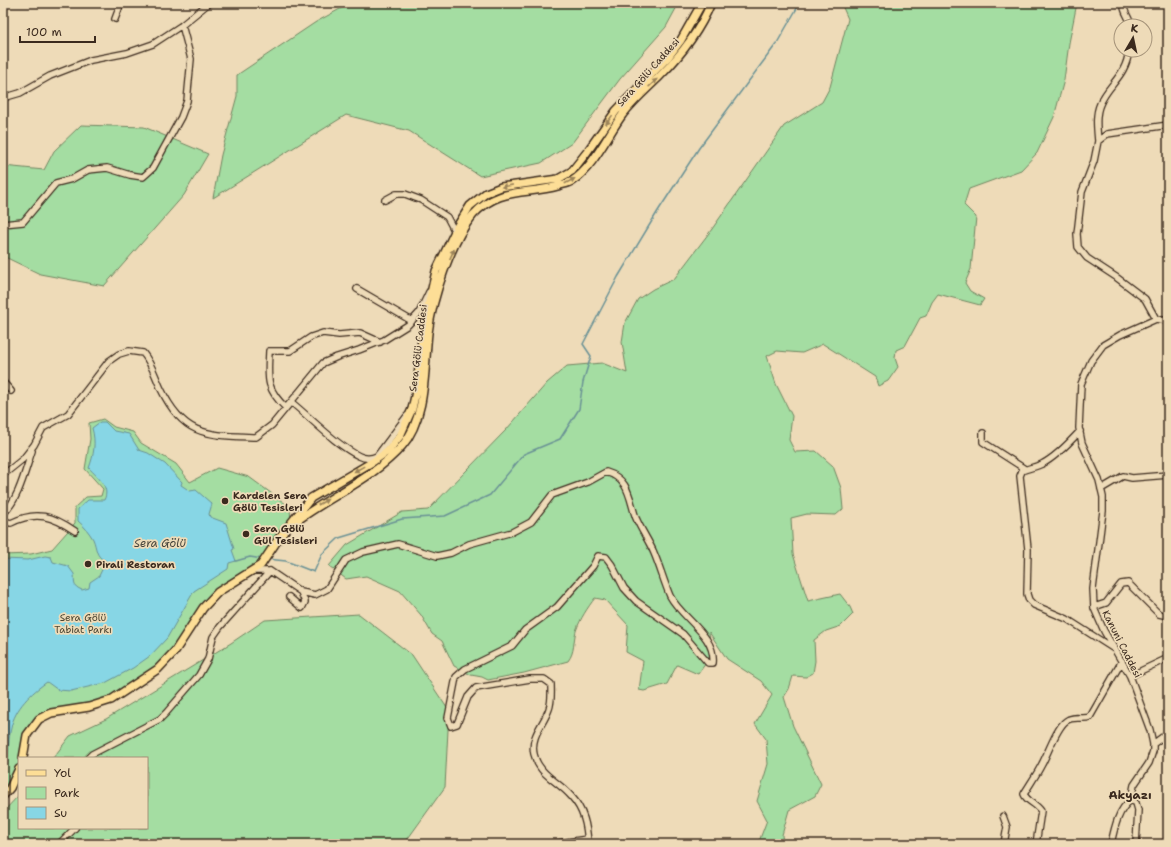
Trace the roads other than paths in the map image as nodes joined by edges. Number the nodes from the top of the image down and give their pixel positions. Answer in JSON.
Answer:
{"nodes":[{"id":1,"x":120,"y":3,"type":"edge"},
{"id":2,"x":209,"y":3,"type":"edge"},
{"id":3,"x":702,"y":3,"type":"edge"},
{"id":4,"x":711,"y":3,"type":"edge"},
{"id":5,"x":1124,"y":3,"type":"edge"},
{"id":6,"x":1129,"y":18,"type":"edge"},
{"id":7,"x":115,"y":19,"type":"dead end"},
{"id":8,"x":182,"y":25,"type":"junction"},
{"id":9,"x":1127,"y":58,"type":"edge"},
{"id":10,"x":3,"y":98,"type":"edge"},
{"id":11,"x":1168,"y":125,"type":"edge"},
{"id":12,"x":1098,"y":140,"type":"junction"},
{"id":13,"x":385,"y":200,"type":"dead end"},
{"id":14,"x":3,"y":224,"type":"edge"},
{"id":15,"x":454,"y":232,"type":"junction"},
{"id":16,"x":458,"y":239,"type":"junction"},
{"id":17,"x":441,"y":278,"type":"junction"},
{"id":18,"x":432,"y":286,"type":"junction"},
{"id":19,"x":357,"y":289,"type":"dead end"},
{"id":20,"x":1156,"y":319,"type":"junction"},
{"id":21,"x":412,"y":321,"type":"junction"},
{"id":22,"x":1168,"y":321,"type":"edge"},
{"id":23,"x":380,"y":342,"type":"junction"},
{"id":24,"x":3,"y":382,"type":"edge"},
{"id":25,"x":11,"y":392,"type":"dead end"},
{"id":26,"x":423,"y":392,"type":"junction"},
{"id":27,"x":291,"y":402,"type":"junction"},
{"id":28,"x":286,"y":408,"type":"junction"},
{"id":29,"x":412,"y":409,"type":"junction"},
{"id":30,"x":1080,"y":431,"type":"junction"},
{"id":31,"x":983,"y":433,"type":"dead end"},
{"id":32,"x":34,"y":445,"type":"junction"},
{"id":33,"x":1025,"y":470,"type":"junction"},
{"id":34,"x":3,"y":475,"type":"edge"},
{"id":35,"x":1168,"y":475,"type":"edge"},
{"id":36,"x":1101,"y":490,"type":"junction"},
{"id":37,"x":3,"y":514,"type":"edge"},
{"id":38,"x":3,"y":521,"type":"edge"},
{"id":39,"x":291,"y":524,"type":"junction"},
{"id":40,"x":75,"y":531,"type":"dead end"},
{"id":41,"x":253,"y":571,"type":"junction"},
{"id":42,"x":270,"y":571,"type":"junction"},
{"id":43,"x":302,"y":592,"type":"junction"},
{"id":44,"x":289,"y":597,"type":"dead end"},
{"id":45,"x":1094,"y":607,"type":"junction"},
{"id":46,"x":1168,"y":616,"type":"edge"},
{"id":47,"x":1115,"y":650,"type":"junction"},
{"id":48,"x":1168,"y":658,"type":"edge"},
{"id":49,"x":1122,"y":661,"type":"junction"},
{"id":50,"x":1130,"y":676,"type":"junction"},
{"id":51,"x":1168,"y":733,"type":"edge"},
{"id":52,"x":1153,"y":744,"type":"junction"},
{"id":53,"x":23,"y":757,"type":"edge"},
{"id":54,"x":89,"y":757,"type":"edge"},
{"id":55,"x":18,"y":771,"type":"edge"},
{"id":56,"x":3,"y":796,"type":"edge"},
{"id":57,"x":1131,"y":800,"type":"junction"},
{"id":58,"x":1003,"y":816,"type":"dead end"},
{"id":59,"x":74,"y":829,"type":"edge"},
{"id":60,"x":588,"y":842,"type":"edge"},
{"id":61,"x":59,"y":844,"type":"edge"},
{"id":62,"x":551,"y":844,"type":"edge"},
{"id":63,"x":1004,"y":844,"type":"edge"},
{"id":64,"x":1036,"y":844,"type":"edge"},
{"id":65,"x":1111,"y":844,"type":"edge"},
{"id":66,"x":1136,"y":844,"type":"edge"}],
"edges":[{"from":1,"to":7,"type":"street"},
{"from":2,"to":8,"type":"street"},
{"from":3,"to":15,"type":"main road","name":"Sera Gölü Caddesi","one_way":true},
{"from":16,"to":4,"type":"main road","name":"Sera Gölü Caddesi","one_way":true},
{"from":5,"to":6,"type":"street"},
{"from":8,"to":10,"type":"street"},
{"from":8,"to":14,"type":"street"},
{"from":9,"to":12,"type":"street"},
{"from":11,"to":12,"type":"street"},
{"from":12,"to":20,"type":"street"},
{"from":13,"to":15,"type":"street"},
{"from":15,"to":16,"type":"street"},
{"from":15,"to":18,"type":"main road","name":"Sera Gölü Caddesi"},
{"from":17,"to":16,"type":"main road","name":"Sera Gölü Caddesi","one_way":true},
{"from":17,"to":18,"type":"street"},
{"from":17,"to":26,"type":"main road","name":"Sera Gölü Caddesi"},
{"from":18,"to":21,"type":"street"},
{"from":18,"to":29,"type":"main road","name":"Sera Gölü Caddesi"},
{"from":19,"to":21,"type":"street"},
{"from":20,"to":22,"type":"street"},
{"from":20,"to":30,"type":"street"},
{"from":21,"to":23,"type":"street"},
{"from":23,"to":27,"type":"street"},
{"from":23,"to":28,"type":"street"},
{"from":24,"to":25,"type":"street"},
{"from":26,"to":29,"type":"street"},
{"from":39,"to":26,"type":"main road","name":"Sera Gölü Caddesi","one_way":true},
{"from":27,"to":28,"type":"street"},
{"from":27,"to":29,"type":"street"},
{"from":28,"to":32,"type":"street"},
{"from":29,"to":39,"type":"main road","name":"Sera Gölü Caddesi","one_way":true},
{"from":30,"to":33,"type":"street"},
{"from":30,"to":36,"type":"street"},
{"from":31,"to":33,"type":"street"},
{"from":32,"to":34,"type":"street"},
{"from":32,"to":37,"type":"street"},
{"from":33,"to":47,"type":"street"},
{"from":35,"to":36,"type":"street"},
{"from":36,"to":45,"type":"street"},
{"from":38,"to":40,"type":"street"},
{"from":39,"to":41,"type":"main road","name":"Sera Gölü Caddesi"},
{"from":41,"to":42,"type":"street"},
{"from":41,"to":53,"type":"main road","name":"Sera Gölü Caddesi"},
{"from":42,"to":43,"type":"street"},
{"from":42,"to":54,"type":"street"},
{"from":43,"to":44,"type":"street"},
{"from":43,"to":60,"type":"street"},
{"from":45,"to":46,"type":"street"},
{"from":45,"to":47,"type":"street","name":"Kanuni Caddesi"},
{"from":47,"to":49,"type":"street","name":"Kanuni Caddesi"},
{"from":48,"to":50,"type":"street"},
{"from":49,"to":50,"type":"street","name":"Kanuni Caddesi"},
{"from":49,"to":64,"type":"street"},
{"from":50,"to":52,"type":"street","name":"Kanuni Caddesi"},
{"from":51,"to":52,"type":"street"},
{"from":52,"to":57,"type":"street","name":"Kanuni Caddesi"},
{"from":55,"to":56,"type":"main road"},
{"from":57,"to":65,"type":"street","name":"Kanuni Caddesi"},
{"from":57,"to":66,"type":"street"},
{"from":58,"to":63,"type":"street"},
{"from":59,"to":61,"type":"street"},
{"from":60,"to":62,"type":"street"}]}
